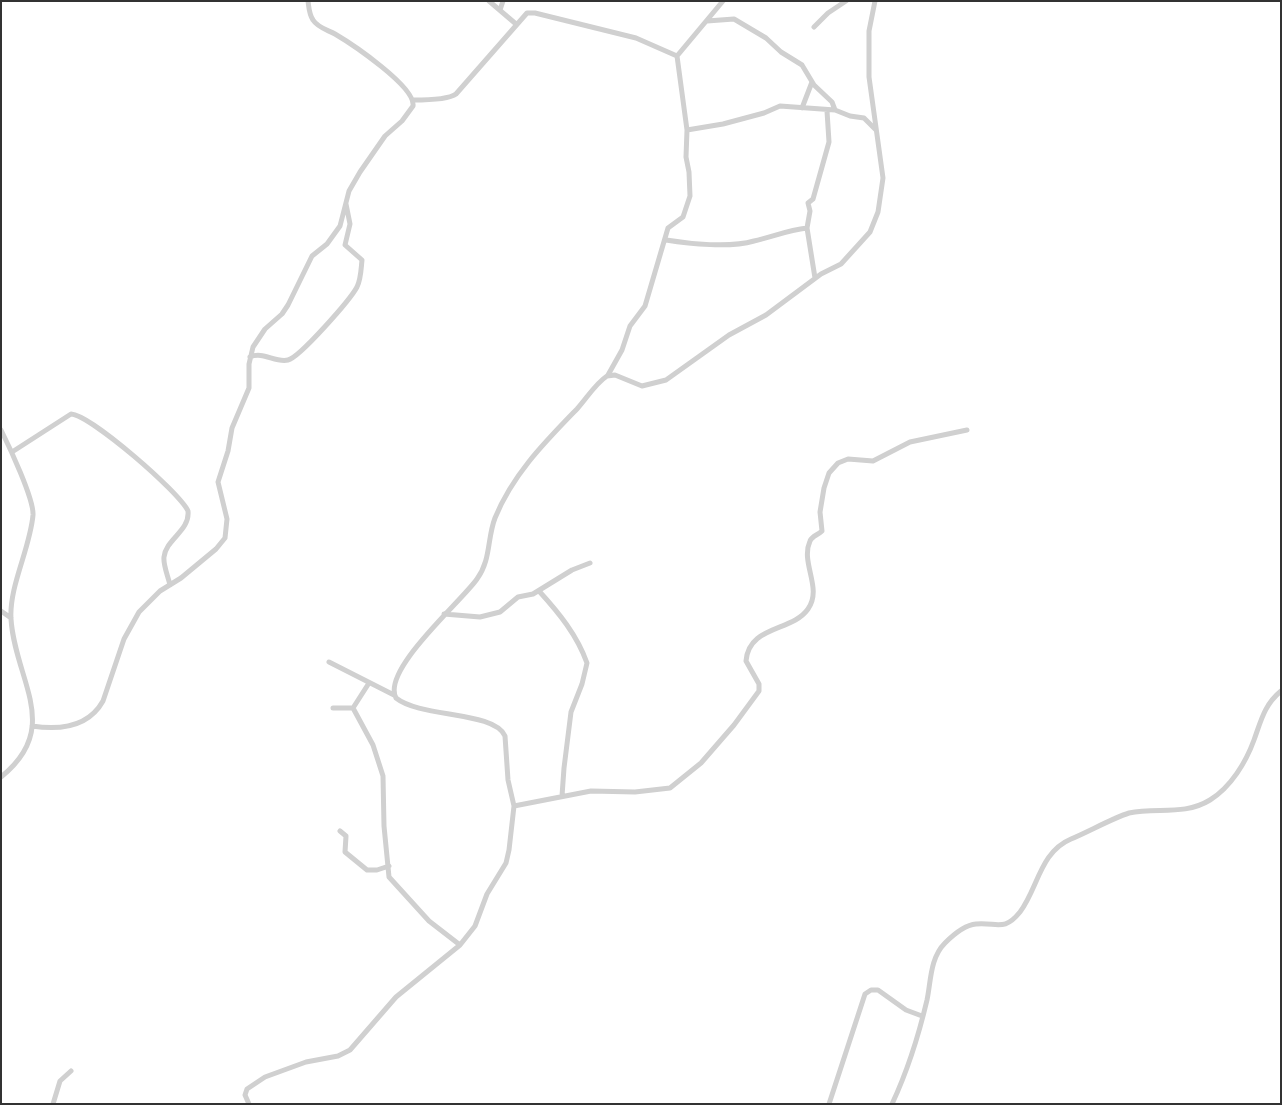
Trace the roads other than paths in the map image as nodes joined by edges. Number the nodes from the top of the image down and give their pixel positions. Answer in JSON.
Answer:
{"nodes":[{"id":1,"x":308,"y":1,"type":"edge"},
{"id":2,"x":489,"y":1,"type":"edge"},
{"id":3,"x":503,"y":1,"type":"edge"},
{"id":4,"x":723,"y":1,"type":"edge"},
{"id":5,"x":846,"y":1,"type":"edge"},
{"id":6,"x":875,"y":1,"type":"edge"},
{"id":7,"x":500,"y":10,"type":"junction"},
{"id":8,"x":706,"y":21,"type":"junction"},
{"id":9,"x":516,"y":24,"type":"junction"},
{"id":10,"x":814,"y":27,"type":"dead end"},
{"id":11,"x":677,"y":56,"type":"junction"},
{"id":12,"x":812,"y":82,"type":"junction"},
{"id":13,"x":413,"y":100,"type":"junction"},
{"id":14,"x":802,"y":108,"type":"junction"},
{"id":15,"x":835,"y":110,"type":"junction"},
{"id":16,"x":827,"y":111,"type":"junction"},
{"id":17,"x":876,"y":129,"type":"junction"},
{"id":18,"x":687,"y":130,"type":"junction"},
{"id":19,"x":346,"y":204,"type":"junction"},
{"id":20,"x":807,"y":228,"type":"junction"},
{"id":21,"x":666,"y":240,"type":"junction"},
{"id":22,"x":815,"y":278,"type":"junction"},
{"id":23,"x":250,"y":357,"type":"junction"},
{"id":24,"x":608,"y":376,"type":"junction"},
{"id":25,"x":1,"y":430,"type":"edge"},
{"id":26,"x":967,"y":430,"type":"dead end"},
{"id":27,"x":12,"y":452,"type":"junction"},
{"id":28,"x":590,"y":563,"type":"dead end"},
{"id":29,"x":170,"y":585,"type":"junction"},
{"id":30,"x":539,"y":591,"type":"junction"},
{"id":31,"x":1,"y":611,"type":"edge"},
{"id":32,"x":444,"y":614,"type":"junction"},
{"id":33,"x":11,"y":618,"type":"junction"},
{"id":34,"x":329,"y":662,"type":"dead end"},
{"id":35,"x":369,"y":683,"type":"junction"},
{"id":36,"x":1281,"y":691,"type":"edge"},
{"id":37,"x":394,"y":695,"type":"junction"},
{"id":38,"x":333,"y":708,"type":"dead end"},
{"id":39,"x":353,"y":708,"type":"junction"},
{"id":40,"x":32,"y":726,"type":"junction"},
{"id":41,"x":1,"y":777,"type":"edge"},
{"id":42,"x":562,"y":796,"type":"junction"},
{"id":43,"x":514,"y":806,"type":"junction"},
{"id":44,"x":340,"y":831,"type":"dead end"},
{"id":45,"x":389,"y":866,"type":"junction"},
{"id":46,"x":460,"y":945,"type":"junction"},
{"id":47,"x":922,"y":1016,"type":"junction"},
{"id":48,"x":71,"y":1071,"type":"dead end"},
{"id":49,"x":53,"y":1104,"type":"edge"},
{"id":50,"x":249,"y":1104,"type":"edge"},
{"id":51,"x":829,"y":1104,"type":"edge"},
{"id":52,"x":892,"y":1104,"type":"edge"}],
"edges":[{"from":1,"to":13,"type":"street"},
{"from":2,"to":7,"type":"street"},
{"from":3,"to":7,"type":"street"},
{"from":4,"to":8,"type":"street"},
{"from":5,"to":10,"type":"street"},
{"from":6,"to":17,"type":"street"},
{"from":7,"to":9,"type":"street"},
{"from":8,"to":11,"type":"street"},
{"from":8,"to":12,"type":"street"},
{"from":9,"to":11,"type":"street"},
{"from":9,"to":13,"type":"street"},
{"from":11,"to":18,"type":"street"},
{"from":12,"to":14,"type":"street"},
{"from":12,"to":15,"type":"street"},
{"from":13,"to":19,"type":"street"},
{"from":14,"to":16,"type":"street"},
{"from":14,"to":18,"type":"street"},
{"from":15,"to":16,"type":"street"},
{"from":15,"to":17,"type":"street"},
{"from":16,"to":20,"type":"street"},
{"from":17,"to":22,"type":"street"},
{"from":18,"to":21,"type":"street"},
{"from":19,"to":23,"type":"street"},
{"from":19,"to":23,"type":"street"},
{"from":20,"to":21,"type":"street"},
{"from":20,"to":22,"type":"street"},
{"from":21,"to":24,"type":"street"},
{"from":22,"to":24,"type":"street"},
{"from":23,"to":29,"type":"street"},
{"from":24,"to":32,"type":"street"},
{"from":25,"to":27,"type":"street"},
{"from":26,"to":42,"type":"street"},
{"from":27,"to":29,"type":"street"},
{"from":27,"to":33,"type":"street"},
{"from":28,"to":30,"type":"street"},
{"from":29,"to":40,"type":"street"},
{"from":30,"to":32,"type":"street"},
{"from":30,"to":42,"type":"street"},
{"from":31,"to":33,"type":"street"},
{"from":32,"to":37,"type":"street"},
{"from":33,"to":40,"type":"street"},
{"from":34,"to":35,"type":"street"},
{"from":35,"to":37,"type":"street"},
{"from":35,"to":39,"type":"street"},
{"from":36,"to":47,"type":"street"},
{"from":37,"to":43,"type":"street"},
{"from":38,"to":39,"type":"street"},
{"from":39,"to":45,"type":"street"},
{"from":40,"to":41,"type":"street"},
{"from":42,"to":43,"type":"street"},
{"from":43,"to":46,"type":"street"},
{"from":44,"to":45,"type":"street"},
{"from":45,"to":46,"type":"street"},
{"from":46,"to":50,"type":"street"},
{"from":47,"to":51,"type":"street"},
{"from":47,"to":52,"type":"street"},
{"from":48,"to":49,"type":"street"}]}
